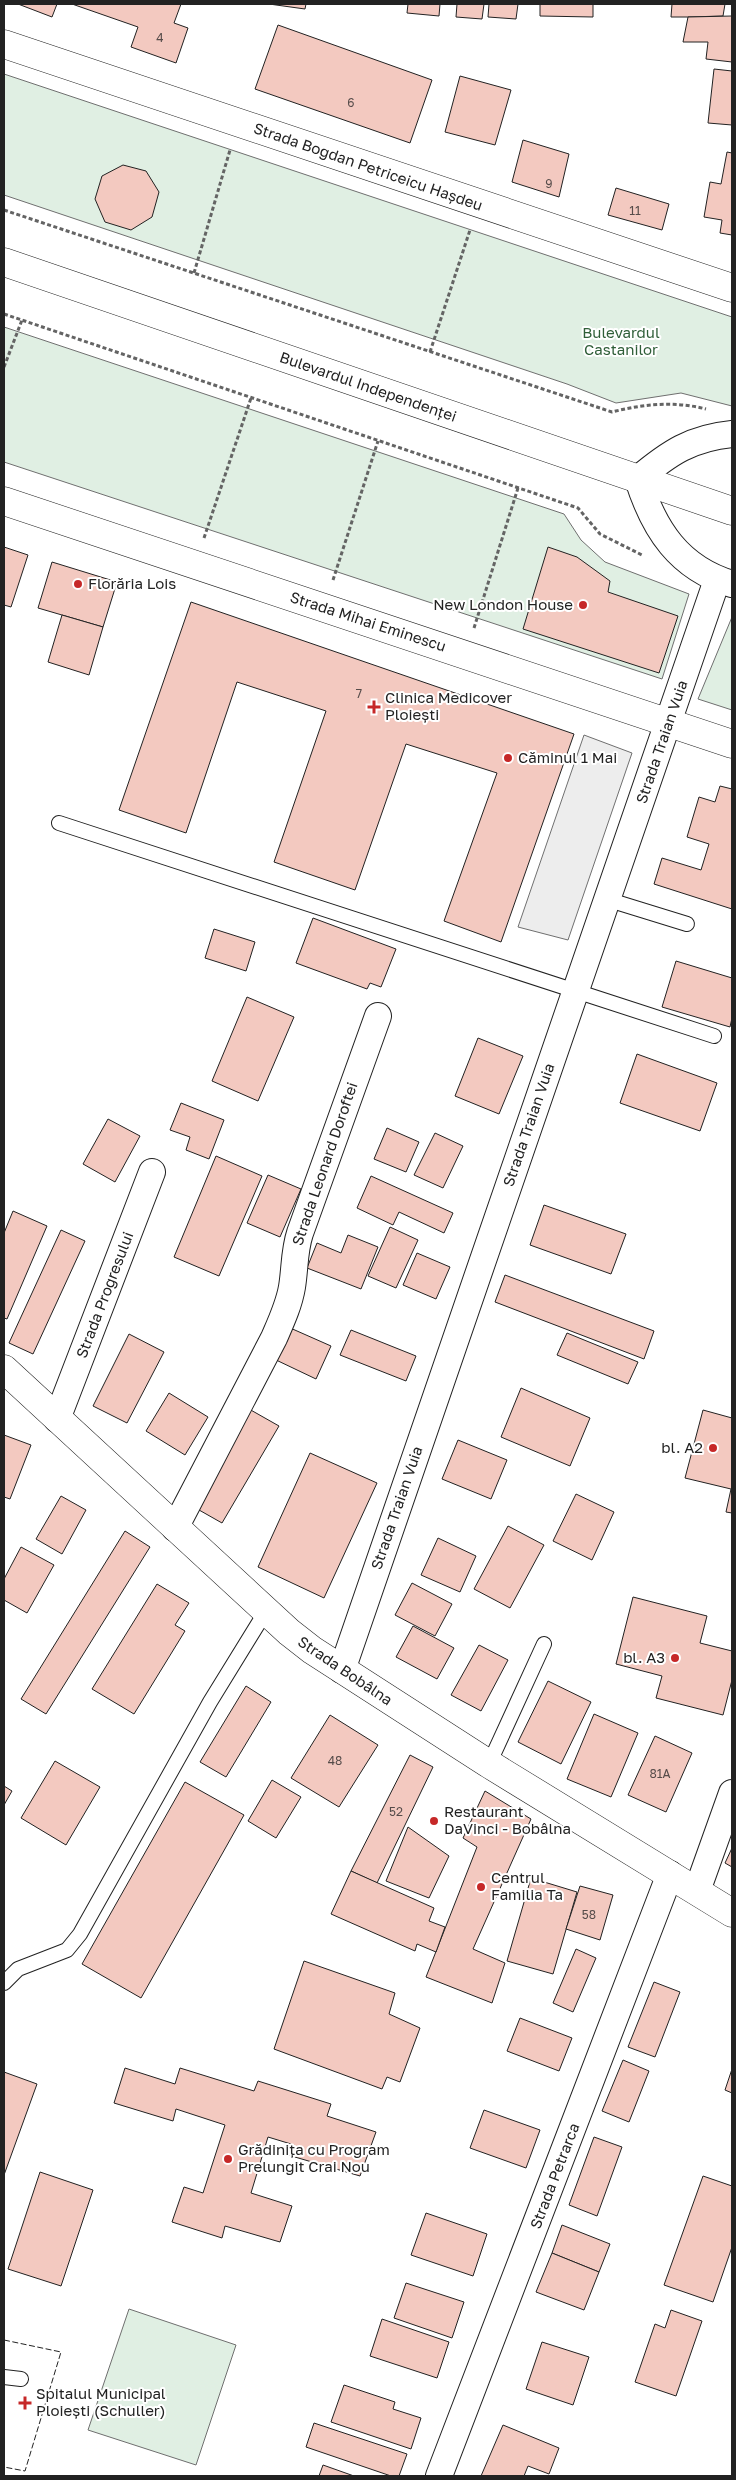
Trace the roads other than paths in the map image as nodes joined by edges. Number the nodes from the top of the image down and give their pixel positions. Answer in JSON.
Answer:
{"nodes":[{"id":1,"x":4,"y":44,"type":"edge"},
{"id":2,"x":4,"y":262,"type":"edge"},
{"id":3,"x":732,"y":288,"type":"edge"},
{"id":4,"x":732,"y":434,"type":"edge"},
{"id":5,"x":638,"y":479,"type":"junction"},
{"id":6,"x":4,"y":501,"type":"edge"},
{"id":7,"x":732,"y":511,"type":"edge"},
{"id":8,"x":725,"y":582,"type":"edge"},
{"id":9,"x":669,"y":722,"type":"junction"},
{"id":10,"x":732,"y":744,"type":"edge"},
{"id":11,"x":59,"y":823,"type":"dead end"},
{"id":12,"x":606,"y":899,"type":"junction"},
{"id":13,"x":687,"y":924,"type":"dead end"},
{"id":14,"x":575,"y":990,"type":"junction"},
{"id":15,"x":378,"y":1016,"type":"dead end"},
{"id":16,"x":714,"y":1036,"type":"dead end"},
{"id":17,"x":152,"y":1172,"type":"dead end"},
{"id":18,"x":4,"y":1369,"type":"edge"},
{"id":19,"x":57,"y":1419,"type":"junction"},
{"id":20,"x":175,"y":1528,"type":"junction"},
{"id":21,"x":266,"y":1611,"type":"junction"},
{"id":22,"x":544,"y":1644,"type":"dead end"},
{"id":23,"x":342,"y":1670,"type":"junction"},
{"id":24,"x":489,"y":1764,"type":"junction"},
{"id":25,"x":732,"y":1793,"type":"edge"},
{"id":26,"x":670,"y":1874,"type":"junction"},
{"id":27,"x":697,"y":1891,"type":"junction"},
{"id":28,"x":732,"y":1913,"type":"edge"},
{"id":29,"x":4,"y":1983,"type":"edge"},
{"id":30,"x":4,"y":2377,"type":"edge"},
{"id":31,"x":20,"y":2379,"type":"dead end"},
{"id":32,"x":439,"y":2476,"type":"edge"}],
"edges":[{"from":1,"to":3,"type":"main road","name":"Strada Bogdan Petriceicu Hașdeu"},
{"from":2,"to":5,"type":"main road","name":"Bulevardul Independenței"},
{"from":4,"to":5,"type":"street"},
{"from":5,"to":7,"type":"main road","name":"Bulevardul Independenței"},
{"from":5,"to":8,"type":"street","name":"Strada Traian Vuia"},
{"from":6,"to":9,"type":"main road","name":"Strada Mihai Eminescu"},
{"from":8,"to":9,"type":"street","name":"Strada Traian Vuia"},
{"from":9,"to":10,"type":"main road","name":"Strada Mihai Eminescu"},
{"from":9,"to":12,"type":"street","name":"Strada Traian Vuia"},
{"from":11,"to":14,"type":"lane"},
{"from":12,"to":13,"type":"lane"},
{"from":12,"to":14,"type":"street","name":"Strada Traian Vuia"},
{"from":14,"to":16,"type":"lane"},
{"from":14,"to":23,"type":"street","name":"Strada Traian Vuia"},
{"from":15,"to":20,"type":"street","name":"Strada Leonard Doroftei"},
{"from":17,"to":19,"type":"street","name":"Strada Progresului"},
{"from":18,"to":19,"type":"main road","name":"Strada Bobâlna"},
{"from":19,"to":20,"type":"main road","name":"Strada Bobâlna"},
{"from":20,"to":21,"type":"main road","name":"Strada Bobâlna"},
{"from":21,"to":23,"type":"main road","name":"Strada Bobâlna"},
{"from":21,"to":29,"type":"lane"},
{"from":22,"to":24,"type":"lane"},
{"from":23,"to":24,"type":"main road","name":"Strada Bobâlna"},
{"from":24,"to":26,"type":"main road","name":"Strada Bobâlna"},
{"from":25,"to":27,"type":"street"},
{"from":26,"to":27,"type":"main road","name":"Strada Bobâlna"},
{"from":26,"to":32,"type":"street","name":"Strada Petrarca"},
{"from":27,"to":28,"type":"main road","name":"Strada Bobâlna"},
{"from":30,"to":31,"type":"lane"}]}
